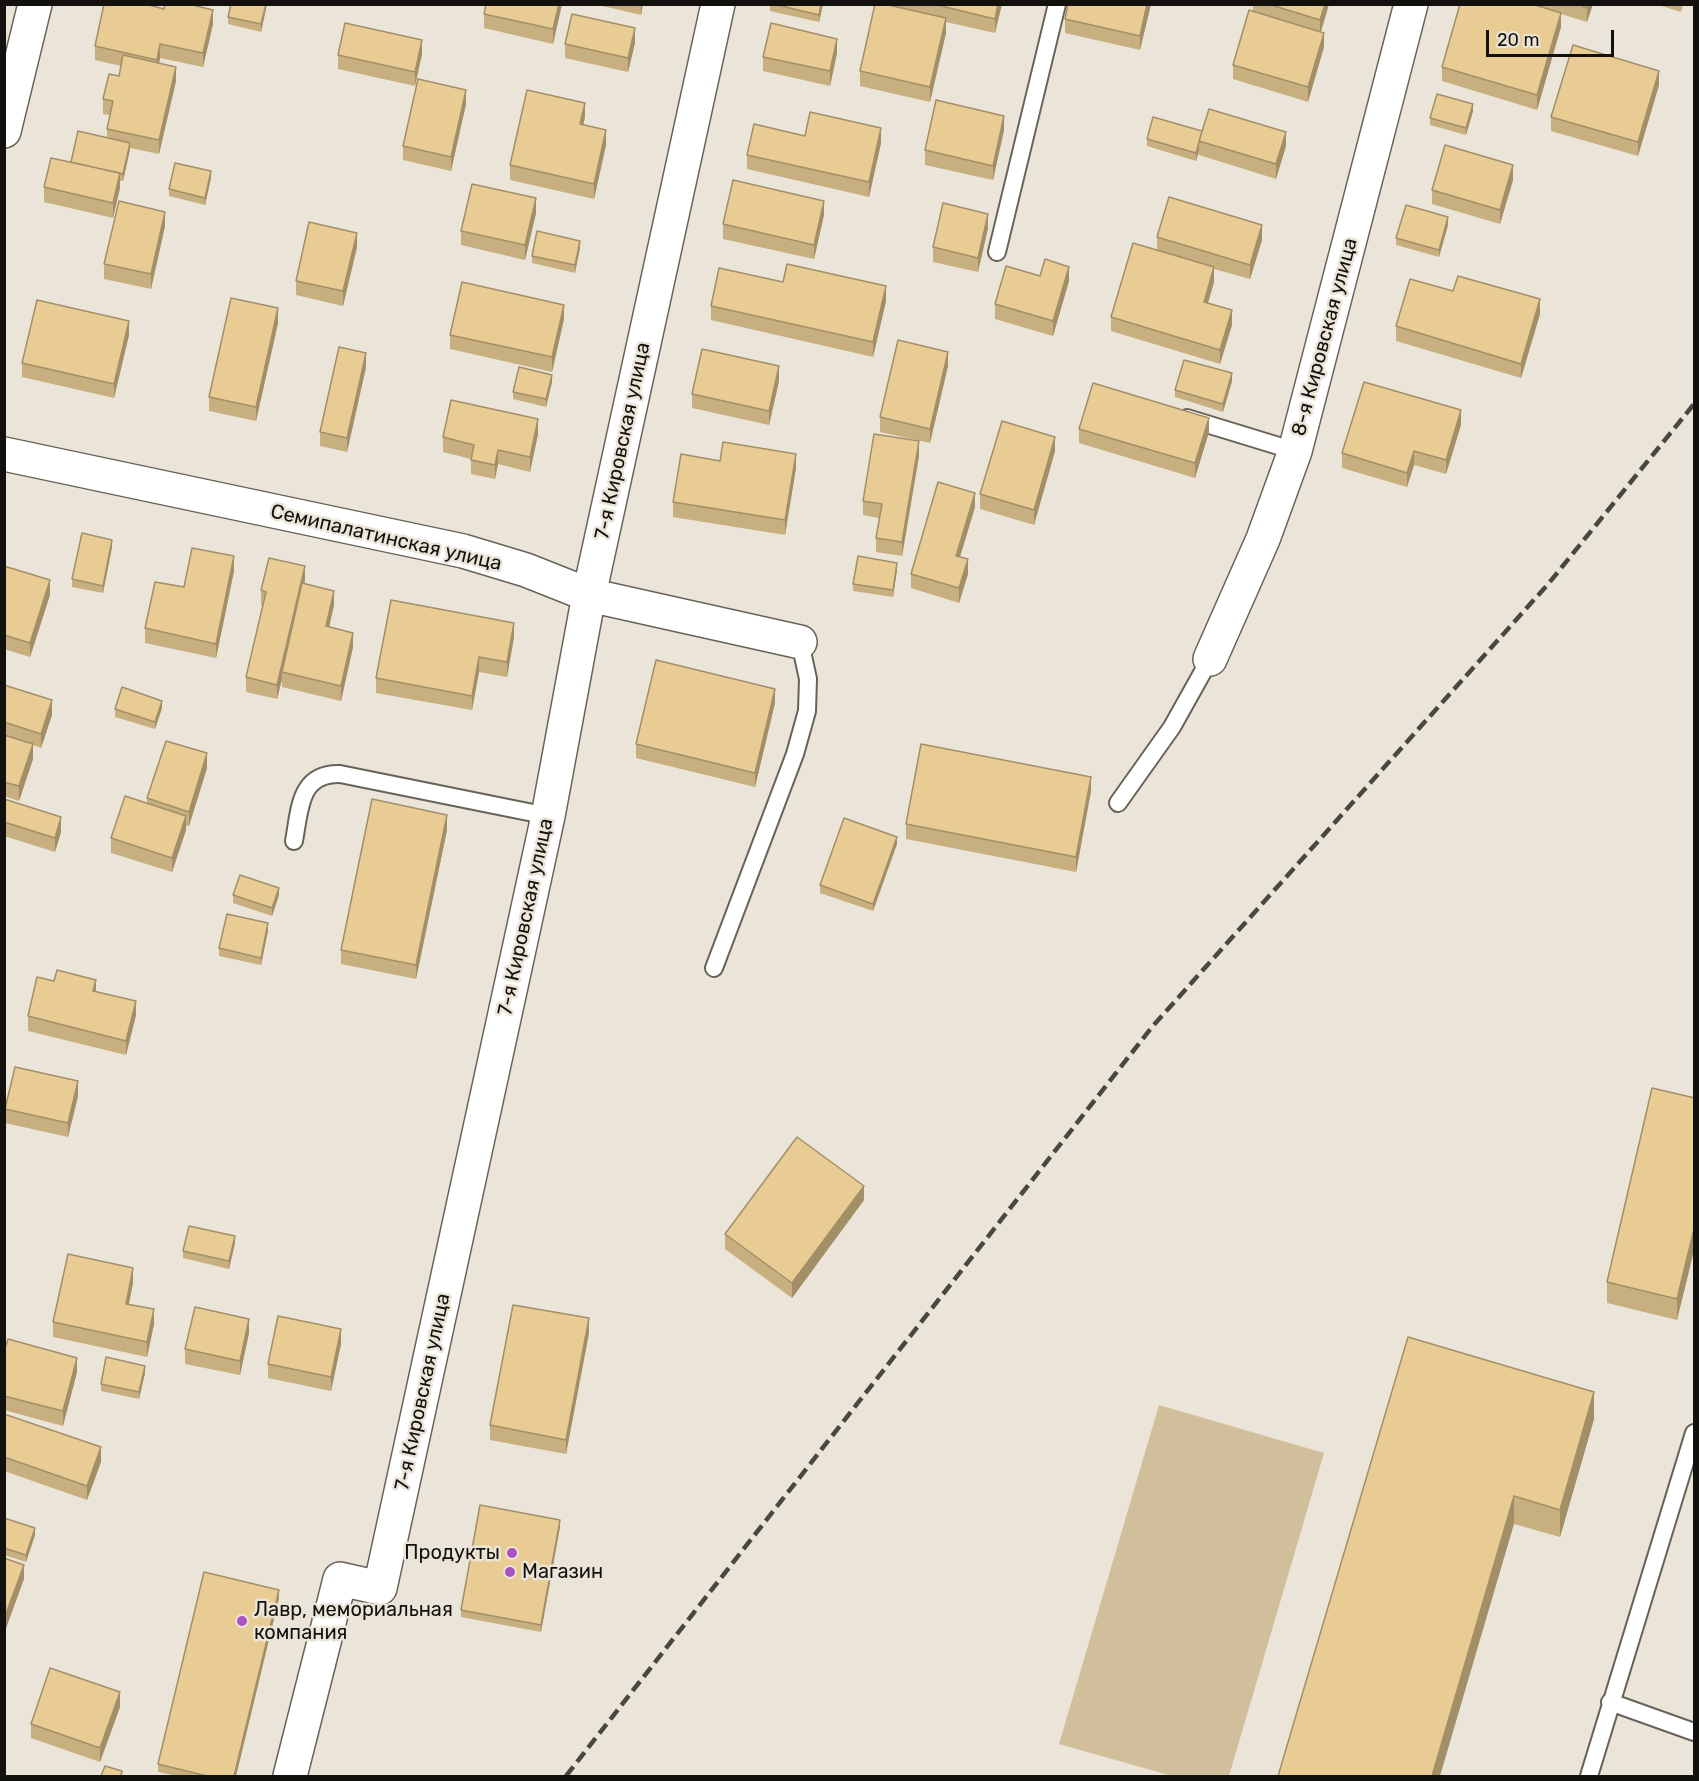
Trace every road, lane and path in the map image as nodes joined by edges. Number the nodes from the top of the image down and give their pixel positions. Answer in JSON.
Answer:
{"nodes":[{"id":1,"x":35,"y":4,"type":"edge"},
{"id":2,"x":718,"y":4,"type":"edge"},
{"id":3,"x":1057,"y":4,"type":"edge"},
{"id":4,"x":1411,"y":4,"type":"edge"},
{"id":5,"x":4,"y":131,"type":"edge"},
{"id":6,"x":997,"y":252,"type":"dead end"},
{"id":7,"x":1173,"y":414,"type":"edge"},
{"id":8,"x":1295,"y":451,"type":"junction"},
{"id":9,"x":4,"y":454,"type":"edge"},
{"id":10,"x":589,"y":595,"type":"junction"},
{"id":11,"x":800,"y":642,"type":"joint"},
{"id":12,"x":1210,"y":659,"type":"joint"},
{"id":13,"x":1118,"y":803,"type":"dead end"},
{"id":14,"x":548,"y":816,"type":"junction"},
{"id":15,"x":294,"y":841,"type":"dead end"},
{"id":16,"x":714,"y":968,"type":"dead end"},
{"id":17,"x":1695,"y":1433,"type":"edge"},
{"id":18,"x":1610,"y":1702,"type":"junction"},
{"id":19,"x":1695,"y":1732,"type":"edge"},
{"id":20,"x":290,"y":1776,"type":"edge"},
{"id":21,"x":1589,"y":1776,"type":"edge"}],
"edges":[{"from":1,"to":5,"type":"street"},
{"from":2,"to":10,"type":"street","name":"7-я Кировская улица"},
{"from":3,"to":6,"type":"lane"},
{"from":4,"to":8,"type":"street","name":"8-я Кировская улица"},
{"from":7,"to":8,"type":"lane"},
{"from":8,"to":12,"type":"street","name":"8-я Кировская улица"},
{"from":9,"to":10,"type":"street","name":"Семипалатинская улица"},
{"from":10,"to":11,"type":"street","name":"Семипалатинская улица"},
{"from":10,"to":14,"type":"street","name":"7-я Кировская улица"},
{"from":11,"to":16,"type":"lane"},
{"from":12,"to":13,"type":"lane"},
{"from":14,"to":15,"type":"lane"},
{"from":14,"to":20,"type":"street","name":"7-я Кировская улица"},
{"from":17,"to":18,"type":"lane"},
{"from":18,"to":19,"type":"lane"},
{"from":18,"to":21,"type":"lane"}]}
